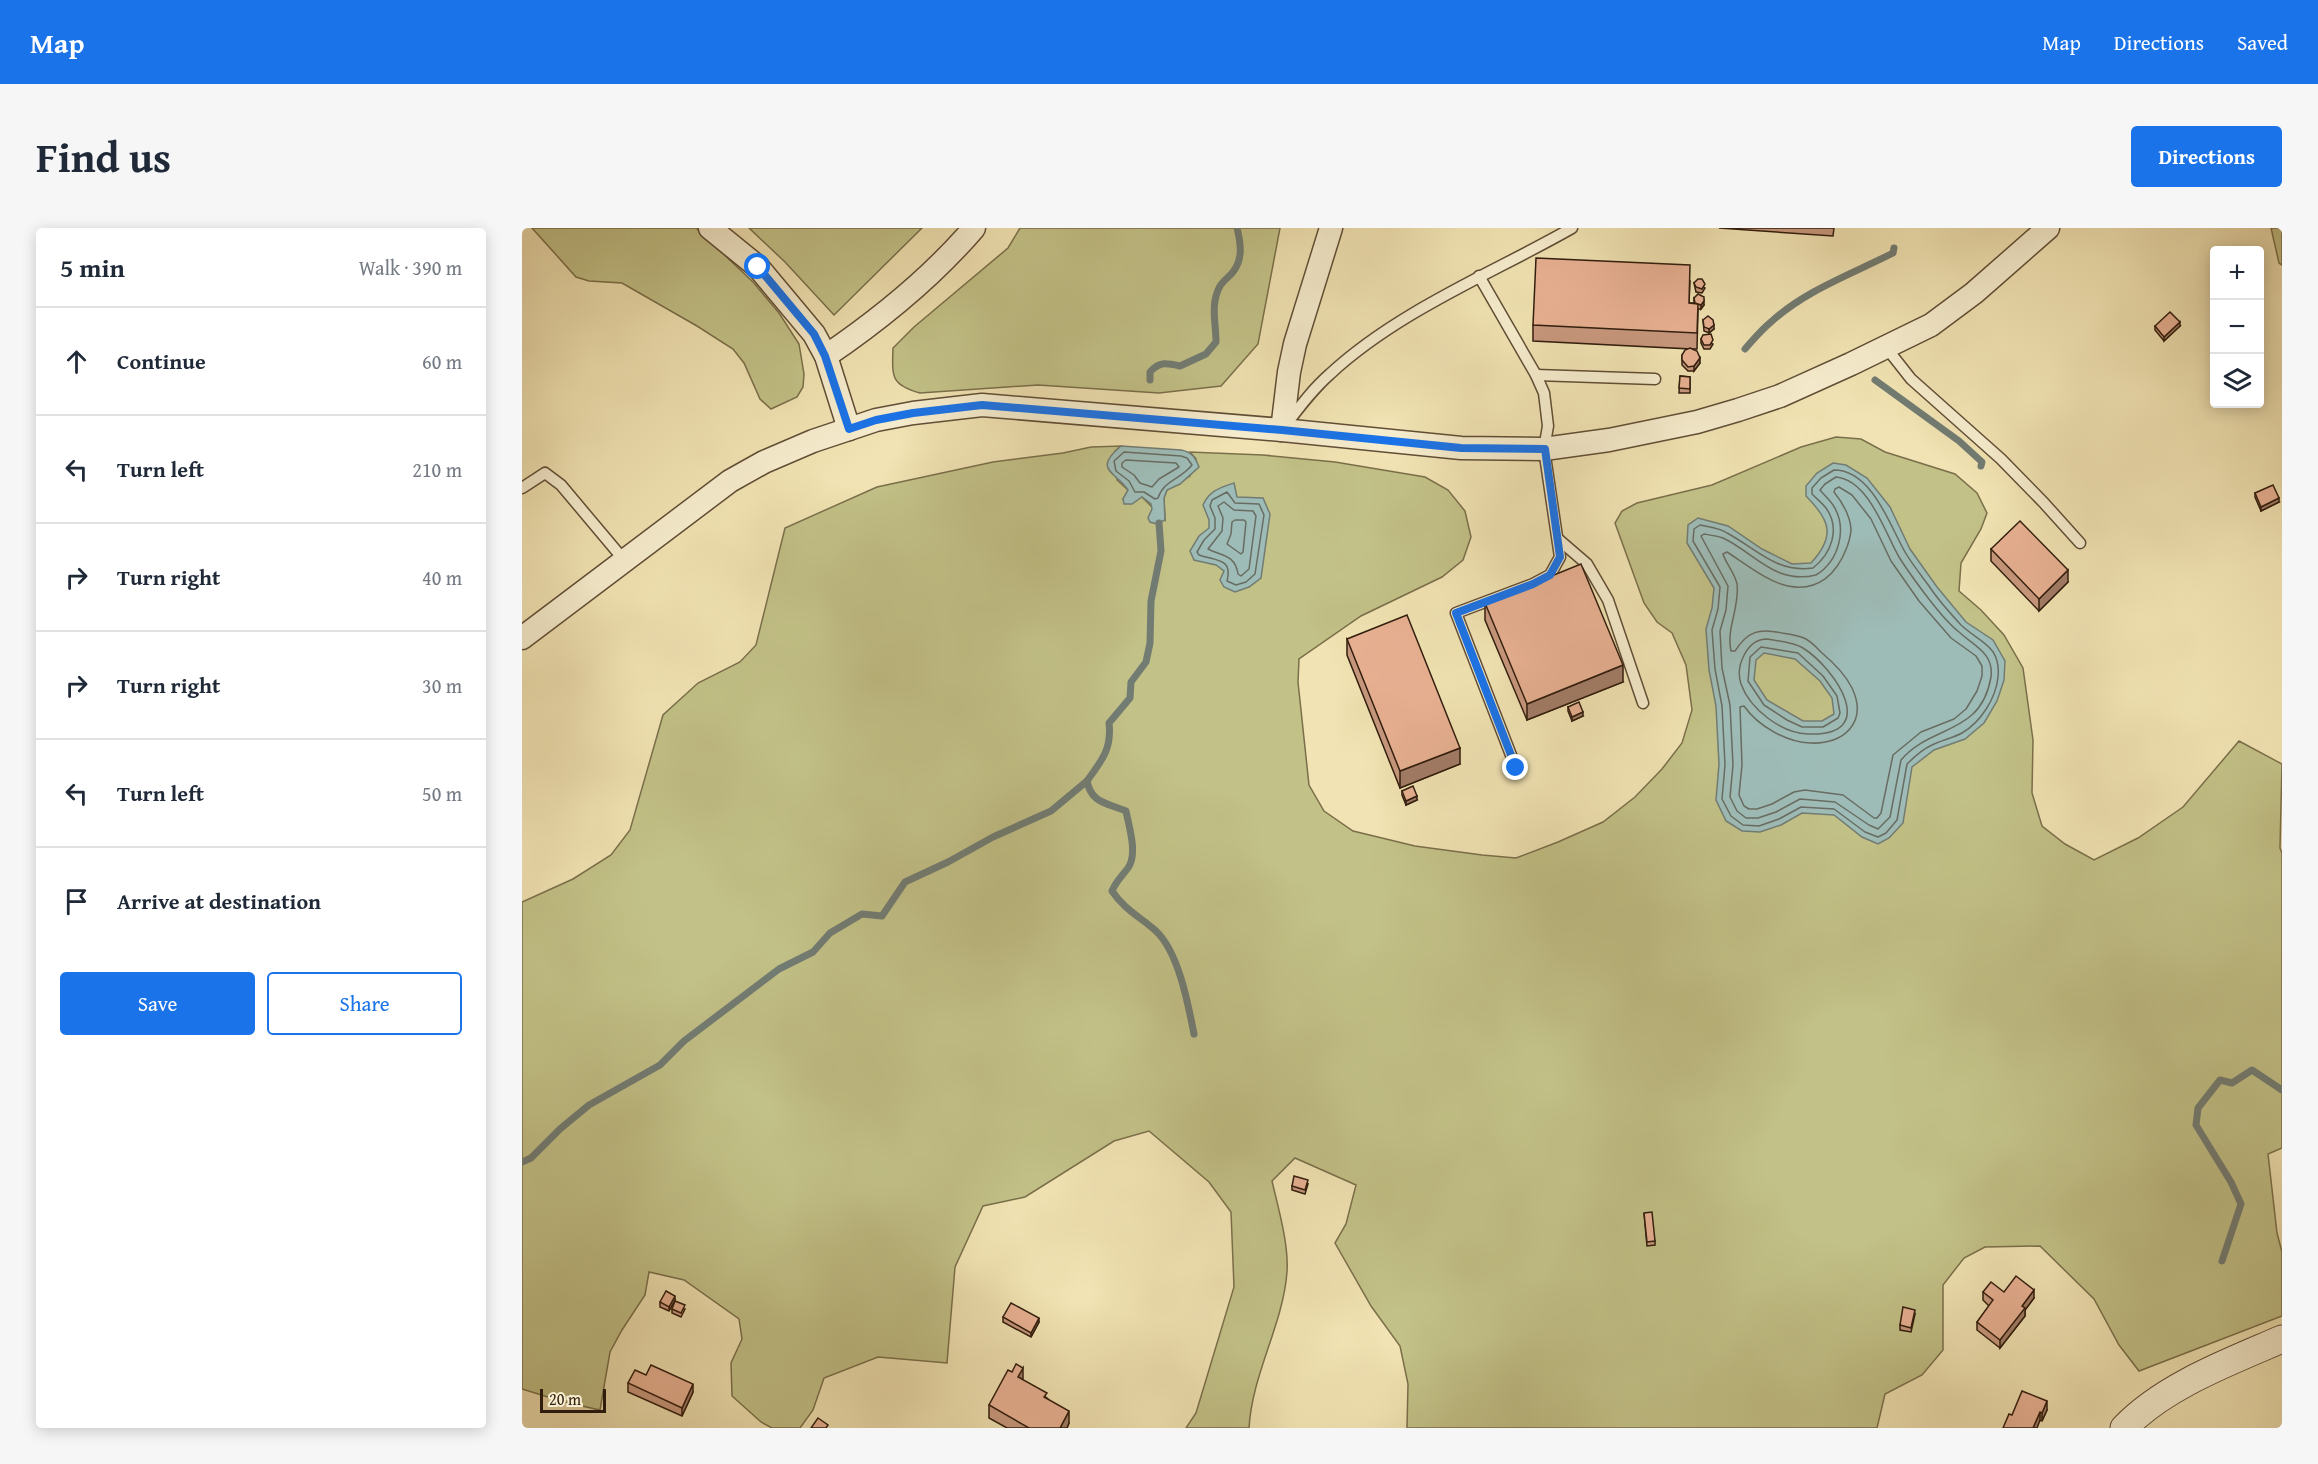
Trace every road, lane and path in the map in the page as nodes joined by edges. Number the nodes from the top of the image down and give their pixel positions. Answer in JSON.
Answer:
{"nodes":[{"id":1,"x":710,"y":228,"type":"edge"},
{"id":2,"x":975,"y":228,"type":"edge"},
{"id":3,"x":1331,"y":228,"type":"edge"},
{"id":4,"x":1572,"y":228,"type":"edge"},
{"id":5,"x":2048,"y":228,"type":"edge"},
{"id":6,"x":1479,"y":276,"type":"junction"},
{"id":7,"x":1885,"y":346,"type":"junction"},
{"id":8,"x":825,"y":356,"type":"junction"},
{"id":9,"x":1536,"y":375,"type":"junction"},
{"id":10,"x":1655,"y":379,"type":"dead end"},
{"id":11,"x":849,"y":429,"type":"junction"},
{"id":12,"x":1282,"y":430,"type":"junction"},
{"id":13,"x":1545,"y":449,"type":"junction"},
{"id":14,"x":522,"y":489,"type":"edge"},
{"id":15,"x":1558,"y":539,"type":"junction"},
{"id":16,"x":2080,"y":543,"type":"dead end"},
{"id":17,"x":624,"y":560,"type":"junction"},
{"id":18,"x":522,"y":638,"type":"edge"},
{"id":19,"x":1643,"y":703,"type":"dead end"},
{"id":20,"x":1516,"y":768,"type":"dead end"},
{"id":21,"x":2282,"y":1339,"type":"edge"},
{"id":22,"x":2124,"y":1428,"type":"edge"}],
"edges":[{"from":1,"to":8,"type":"street"},
{"from":2,"to":8,"type":"street"},
{"from":3,"to":12,"type":"street"},
{"from":4,"to":6,"type":"lane"},
{"from":5,"to":7,"type":"street"},
{"from":6,"to":9,"type":"lane"},
{"from":6,"to":12,"type":"lane"},
{"from":7,"to":13,"type":"street"},
{"from":7,"to":16,"type":"lane"},
{"from":8,"to":11,"type":"street"},
{"from":9,"to":10,"type":"lane"},
{"from":9,"to":13,"type":"lane"},
{"from":11,"to":12,"type":"street"},
{"from":11,"to":17,"type":"street"},
{"from":12,"to":13,"type":"street"},
{"from":13,"to":15,"type":"lane"},
{"from":14,"to":17,"type":"lane"},
{"from":15,"to":19,"type":"lane"},
{"from":15,"to":20,"type":"lane"},
{"from":17,"to":18,"type":"street"},
{"from":21,"to":22,"type":"street"}]}
